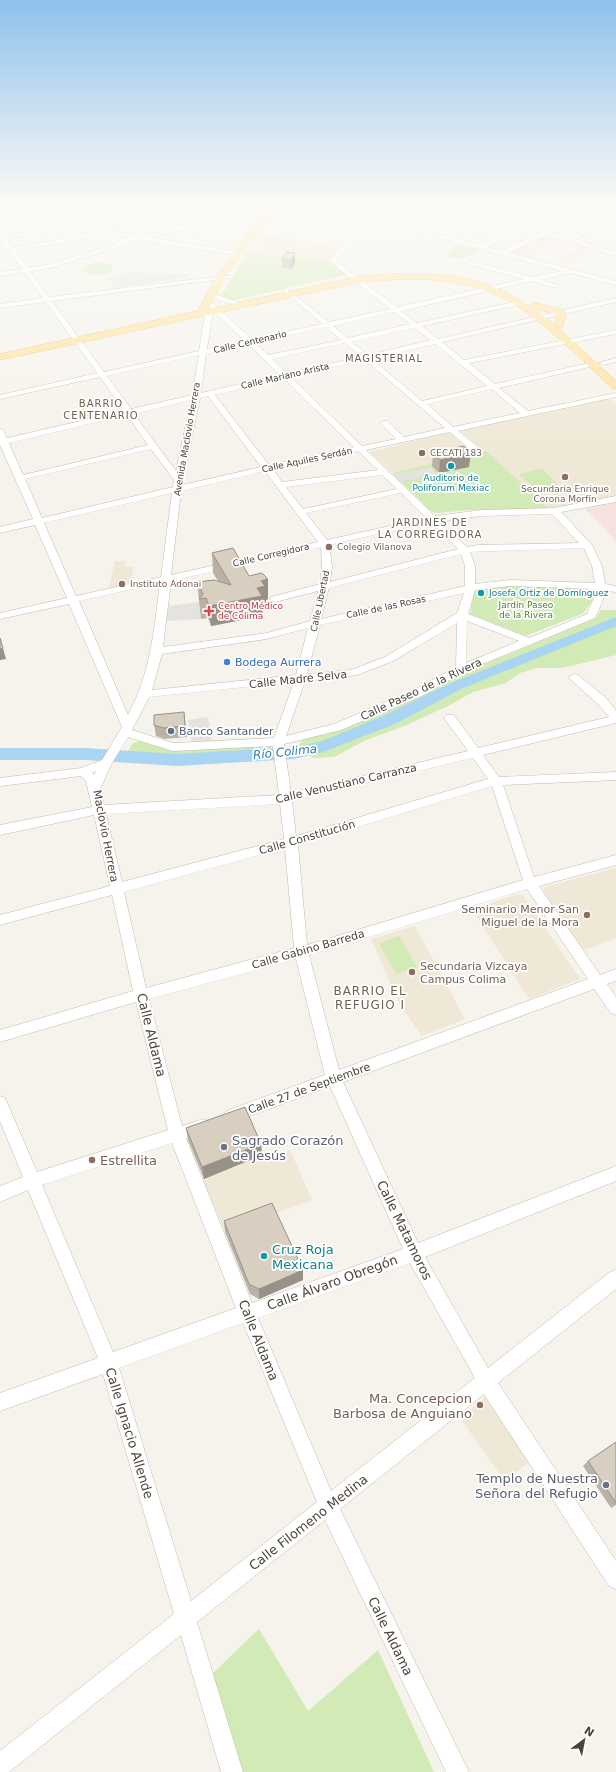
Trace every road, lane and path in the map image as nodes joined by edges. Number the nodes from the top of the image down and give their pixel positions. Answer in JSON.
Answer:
{"nodes":[{"id":1,"x":35,"y":285,"type":"edge"},
{"id":2,"x":160,"y":285,"type":"edge"},
{"id":3,"x":221,"y":285,"type":"edge"},
{"id":4,"x":222,"y":285,"type":"edge"},
{"id":5,"x":322,"y":285,"type":"edge"},
{"id":6,"x":362,"y":285,"type":"edge"},
{"id":7,"x":485,"y":285,"type":"edge"},
{"id":8,"x":509,"y":285,"type":"edge"},
{"id":9,"x":551,"y":285,"type":"edge"},
{"id":10,"x":557,"y":286,"type":"dead end"},
{"id":11,"x":493,"y":288,"type":"junction"},
{"id":12,"x":289,"y":292,"type":"junction"},
{"id":13,"x":217,"y":297,"type":"junction"},
{"id":14,"x":46,"y":300,"type":"junction"},
{"id":15,"x":616,"y":300,"type":"edge"},
{"id":16,"x":235,"y":302,"type":"junction"},
{"id":17,"x":0,"y":306,"type":"edge"},
{"id":18,"x":526,"y":306,"type":"junction"},
{"id":19,"x":395,"y":310,"type":"junction"},
{"id":20,"x":209,"y":311,"type":"junction"},
{"id":21,"x":561,"y":312,"type":"junction"},
{"id":22,"x":542,"y":316,"type":"junction"},
{"id":23,"x":523,"y":321,"type":"junction"},
{"id":24,"x":328,"y":325,"type":"junction"},
{"id":25,"x":560,"y":325,"type":"junction"},
{"id":26,"x":415,"y":326,"type":"junction"},
{"id":27,"x":546,"y":326,"type":"junction"},
{"id":28,"x":616,"y":332,"type":"edge"},
{"id":29,"x":75,"y":339,"type":"junction"},
{"id":30,"x":347,"y":340,"type":"junction"},
{"id":31,"x":436,"y":341,"type":"junction"},
{"id":32,"x":570,"y":341,"type":"junction"},
{"id":33,"x":250,"y":342,"type":"junction"},
{"id":34,"x":0,"y":352,"type":"edge"},
{"id":35,"x":202,"y":353,"type":"junction"},
{"id":36,"x":0,"y":357,"type":"edge"},
{"id":37,"x":367,"y":357,"type":"junction"},
{"id":38,"x":267,"y":358,"type":"junction"},
{"id":39,"x":616,"y":360,"type":"edge"},
{"id":40,"x":463,"y":362,"type":"junction"},
{"id":41,"x":603,"y":363,"type":"junction"},
{"id":42,"x":591,"y":364,"type":"junction"},
{"id":43,"x":616,"y":374,"type":"edge"},
{"id":44,"x":102,"y":375,"type":"junction"},
{"id":45,"x":285,"y":376,"type":"junction"},
{"id":46,"x":616,"y":386,"type":"edge"},
{"id":47,"x":493,"y":387,"type":"junction"},
{"id":48,"x":210,"y":394,"type":"junction"},
{"id":49,"x":616,"y":395,"type":"edge"},
{"id":50,"x":196,"y":397,"type":"junction"},
{"id":51,"x":0,"y":398,"type":"edge"},
{"id":52,"x":422,"y":403,"type":"junction"},
{"id":53,"x":129,"y":412,"type":"junction"},
{"id":54,"x":526,"y":413,"type":"junction"},
{"id":55,"x":384,"y":423,"type":"dead end"},
{"id":56,"x":453,"y":429,"type":"junction"},
{"id":57,"x":2,"y":438,"type":"edge"},
{"id":58,"x":402,"y":440,"type":"junction"},
{"id":59,"x":154,"y":446,"type":"junction"},
{"id":60,"x":361,"y":449,"type":"junction"},
{"id":61,"x":475,"y":449,"type":"dead end"},
{"id":62,"x":267,"y":468,"type":"junction"},
{"id":63,"x":384,"y":472,"type":"junction"},
{"id":64,"x":20,"y":478,"type":"junction"},
{"id":65,"x":178,"y":484,"type":"junction"},
{"id":66,"x":279,"y":485,"type":"junction"},
{"id":67,"x":403,"y":490,"type":"junction"},
{"id":68,"x":616,"y":499,"type":"edge"},
{"id":69,"x":300,"y":512,"type":"junction"},
{"id":70,"x":554,"y":512,"type":"junction"},
{"id":71,"x":433,"y":519,"type":"junction"},
{"id":72,"x":37,"y":521,"type":"junction"},
{"id":73,"x":0,"y":530,"type":"edge"},
{"id":74,"x":324,"y":543,"type":"junction"},
{"id":75,"x":587,"y":545,"type":"junction"},
{"id":76,"x":465,"y":550,"type":"junction"},
{"id":77,"x":166,"y":578,"type":"junction"},
{"id":78,"x":325,"y":585,"type":"junction"},
{"id":79,"x":601,"y":586,"type":"junction"},
{"id":80,"x":470,"y":589,"type":"junction"},
{"id":81,"x":616,"y":589,"type":"edge"},
{"id":82,"x":71,"y":599,"type":"junction"},
{"id":83,"x":275,"y":599,"type":"dead end"},
{"id":84,"x":462,"y":615,"type":"junction"},
{"id":85,"x":0,"y":616,"type":"edge"},
{"id":86,"x":316,"y":623,"type":"junction"},
{"id":87,"x":528,"y":641,"type":"junction"},
{"id":88,"x":157,"y":651,"type":"junction"},
{"id":89,"x":461,"y":669,"type":"junction"},
{"id":90,"x":574,"y":676,"type":"dead end"},
{"id":91,"x":300,"y":680,"type":"junction"},
{"id":92,"x":145,"y":694,"type":"junction"},
{"id":93,"x":450,"y":718,"type":"dead end"},
{"id":94,"x":616,"y":718,"type":"edge"},
{"id":95,"x":125,"y":732,"type":"junction"},
{"id":96,"x":278,"y":742,"type":"junction"},
{"id":97,"x":475,"y":753,"type":"junction"},
{"id":98,"x":106,"y":763,"type":"junction"},
{"id":99,"x":83,"y":772,"type":"junction"},
{"id":100,"x":616,"y":776,"type":"edge"},
{"id":101,"x":496,"y":781,"type":"junction"},
{"id":102,"x":0,"y":782,"type":"edge"},
{"id":103,"x":94,"y":789,"type":"junction"},
{"id":104,"x":284,"y":799,"type":"junction"},
{"id":105,"x":98,"y":810,"type":"junction"},
{"id":106,"x":0,"y":830,"type":"edge"},
{"id":107,"x":291,"y":842,"type":"junction"},
{"id":108,"x":616,"y":860,"type":"edge"},
{"id":109,"x":530,"y":883,"type":"junction"},
{"id":110,"x":116,"y":888,"type":"junction"},
{"id":111,"x":0,"y":920,"type":"edge"},
{"id":112,"x":302,"y":952,"type":"junction"},
{"id":113,"x":616,"y":975,"type":"edge"},
{"id":114,"x":598,"y":982,"type":"junction"},
{"id":115,"x":141,"y":995,"type":"junction"},
{"id":116,"x":616,"y":1009,"type":"edge"},
{"id":117,"x":0,"y":1036,"type":"edge"},
{"id":118,"x":334,"y":1079,"type":"junction"},
{"id":119,"x":0,"y":1103,"type":"edge"},
{"id":120,"x":177,"y":1135,"type":"junction"},
{"id":121,"x":616,"y":1173,"type":"edge"},
{"id":122,"x":32,"y":1181,"type":"junction"},
{"id":123,"x":0,"y":1194,"type":"edge"},
{"id":124,"x":414,"y":1253,"type":"junction"},
{"id":125,"x":616,"y":1278,"type":"edge"},
{"id":126,"x":247,"y":1313,"type":"junction"},
{"id":127,"x":109,"y":1363,"type":"junction"},
{"id":128,"x":486,"y":1381,"type":"junction"},
{"id":129,"x":0,"y":1402,"type":"edge"},
{"id":130,"x":328,"y":1506,"type":"junction"},
{"id":131,"x":616,"y":1579,"type":"edge"},
{"id":132,"x":186,"y":1618,"type":"junction"},
{"id":133,"x":0,"y":1765,"type":"edge"},
{"id":134,"x":232,"y":1772,"type":"edge"},
{"id":135,"x":458,"y":1772,"type":"edge"}],
"edges":[{"from":1,"to":14,"type":"street"},
{"from":2,"to":14,"type":"street"},
{"from":3,"to":20,"type":"main road","name":"Avenida Maclovio Herrera"},
{"from":4,"to":13,"type":"main road","name":"Avenida Maclovio Herrera"},
{"from":5,"to":12,"type":"main road"},
{"from":6,"to":19,"type":"street"},
{"from":7,"to":11,"type":"main road"},
{"from":8,"to":11,"type":"street","name":"Calle Centenario"},
{"from":9,"to":10,"type":"street"},
{"from":11,"to":18,"type":"main road"},
{"from":11,"to":18,"type":"main road"},
{"from":11,"to":19,"type":"street","name":"Calle Centenario"},
{"from":12,"to":16,"type":"main road"},
{"from":12,"to":20,"type":"main road"},
{"from":12,"to":24,"type":"street"},
{"from":13,"to":16,"type":"street"},
{"from":13,"to":20,"type":"main road","name":"Avenida Maclovio Herrera"},
{"from":14,"to":17,"type":"street"},
{"from":14,"to":29,"type":"street"},
{"from":15,"to":21,"type":"street","name":"Calle Mariano Arista"},
{"from":16,"to":20,"type":"main road"},
{"from":18,"to":21,"type":"main road"},
{"from":18,"to":22,"type":"main road"},
{"from":18,"to":23,"type":"main road"},
{"from":18,"to":26,"type":"street"},
{"from":19,"to":24,"type":"street","name":"Calle Centenario"},
{"from":19,"to":26,"type":"street"},
{"from":20,"to":29,"type":"main road"},
{"from":20,"to":33,"type":"street"},
{"from":20,"to":35,"type":"street","name":"Avenida Maclovio Herrera"},
{"from":21,"to":22,"type":"street","name":"Calle Mariano Arista"},
{"from":21,"to":25,"type":"main road"},
{"from":22,"to":23,"type":"street","name":"Calle Mariano Arista"},
{"from":22,"to":25,"type":"main road"},
{"from":22,"to":27,"type":"main road"},
{"from":23,"to":27,"type":"main road"},
{"from":23,"to":31,"type":"street","name":"Calle Mariano Arista"},
{"from":24,"to":30,"type":"street"},
{"from":24,"to":33,"type":"street","name":"Calle Centenario"},
{"from":25,"to":32,"type":"main road"},
{"from":26,"to":30,"type":"street"},
{"from":26,"to":31,"type":"street"},
{"from":27,"to":32,"type":"main road"},
{"from":28,"to":32,"type":"street"},
{"from":29,"to":34,"type":"main road"},
{"from":29,"to":36,"type":"main road"},
{"from":29,"to":44,"type":"street"},
{"from":30,"to":37,"type":"street"},
{"from":30,"to":38,"type":"street"},
{"from":31,"to":37,"type":"street","name":"Calle Mariano Arista"},
{"from":31,"to":40,"type":"street"},
{"from":32,"to":40,"type":"street"},
{"from":32,"to":41,"type":"main road"},
{"from":32,"to":42,"type":"main road"},
{"from":33,"to":35,"type":"street","name":"Calle Centenario"},
{"from":33,"to":38,"type":"street"},
{"from":35,"to":44,"type":"street","name":"Calle Centenario"},
{"from":35,"to":50,"type":"street","name":"Avenida Maclovio Herrera"},
{"from":37,"to":45,"type":"street","name":"Calle Mariano Arista"},
{"from":37,"to":52,"type":"street"},
{"from":38,"to":45,"type":"street"},
{"from":39,"to":41,"type":"street"},
{"from":40,"to":47,"type":"street"},
{"from":41,"to":43,"type":"main road"},
{"from":42,"to":46,"type":"main road"},
{"from":42,"to":47,"type":"street"},
{"from":44,"to":51,"type":"street","name":"Calle Centenario"},
{"from":44,"to":53,"type":"street"},
{"from":45,"to":48,"type":"street","name":"Calle Mariano Arista"},
{"from":45,"to":60,"type":"street"},
{"from":47,"to":52,"type":"street"},
{"from":47,"to":54,"type":"street"},
{"from":48,"to":50,"type":"street","name":"Calle Mariano Arista"},
{"from":48,"to":62,"type":"street","name":"Calle Libertad"},
{"from":49,"to":54,"type":"street","name":"Calle Aquiles Serdán"},
{"from":50,"to":53,"type":"street","name":"Calle Mariano Arista"},
{"from":50,"to":65,"type":"street","name":"Avenida Maclovio Herrera"},
{"from":52,"to":56,"type":"street"},
{"from":53,"to":57,"type":"street","name":"Calle Mariano Arista"},
{"from":53,"to":59,"type":"street"},
{"from":54,"to":56,"type":"street","name":"Calle Aquiles Serdán"},
{"from":55,"to":58,"type":"street"},
{"from":56,"to":58,"type":"street","name":"Calle Aquiles Serdán"},
{"from":56,"to":61,"type":"street"},
{"from":57,"to":64,"type":"street"},
{"from":58,"to":60,"type":"street","name":"Calle Aquiles Serdán"},
{"from":59,"to":64,"type":"street"},
{"from":59,"to":65,"type":"street"},
{"from":60,"to":62,"type":"street","name":"Calle Aquiles Serdán"},
{"from":60,"to":63,"type":"street"},
{"from":62,"to":65,"type":"street","name":"Calle Aquiles Serdán"},
{"from":62,"to":66,"type":"street","name":"Calle Libertad"},
{"from":63,"to":66,"type":"street"},
{"from":63,"to":67,"type":"street"},
{"from":64,"to":72,"type":"street"},
{"from":65,"to":72,"type":"street","name":"Calle Aquiles Serdán"},
{"from":65,"to":77,"type":"street","name":"Avenida Maclovio Herrera"},
{"from":66,"to":69,"type":"street","name":"Calle Libertad"},
{"from":67,"to":69,"type":"street"},
{"from":67,"to":71,"type":"street"},
{"from":68,"to":70,"type":"street","name":"Calle Corregidora"},
{"from":69,"to":74,"type":"street","name":"Calle Libertad"},
{"from":70,"to":71,"type":"street","name":"Calle Corregidora"},
{"from":70,"to":75,"type":"street","name":"Calle Paseo de la Rivera"},
{"from":71,"to":74,"type":"street","name":"Calle Corregidora"},
{"from":71,"to":76,"type":"street"},
{"from":72,"to":73,"type":"street","name":"Calle Aquiles Serdán"},
{"from":72,"to":82,"type":"street"},
{"from":74,"to":77,"type":"street","name":"Calle Corregidora"},
{"from":74,"to":78,"type":"street","name":"Calle Libertad"},
{"from":75,"to":76,"type":"street"},
{"from":75,"to":79,"type":"street","name":"Calle Paseo de la Rivera"},
{"from":76,"to":78,"type":"street"},
{"from":76,"to":80,"type":"street"},
{"from":77,"to":82,"type":"street","name":"Calle Corregidora"},
{"from":77,"to":88,"type":"street","name":"Avenida Maclovio Herrera"},
{"from":78,"to":83,"type":"street"},
{"from":78,"to":86,"type":"street","name":"Calle Libertad"},
{"from":79,"to":80,"type":"street","name":"Calle de las Rosas"},
{"from":79,"to":81,"type":"street","name":"Calle de las Rosas"},
{"from":79,"to":87,"type":"street","name":"Calle Paseo de la Rivera"},
{"from":80,"to":84,"type":"street"},
{"from":80,"to":86,"type":"street","name":"Calle de las Rosas"},
{"from":82,"to":85,"type":"street","name":"Calle Corregidora"},
{"from":82,"to":95,"type":"street"},
{"from":84,"to":87,"type":"street"},
{"from":84,"to":89,"type":"street"},
{"from":84,"to":91,"type":"street","name":"Calle Madre Selva"},
{"from":86,"to":88,"type":"street","name":"Calle de las Rosas"},
{"from":86,"to":91,"type":"street","name":"Calle Libertad"},
{"from":87,"to":89,"type":"street","name":"Calle Paseo de la Rivera"},
{"from":88,"to":92,"type":"street","name":"Avenida Maclovio Herrera"},
{"from":89,"to":96,"type":"street","name":"Calle Paseo de la Rivera"},
{"from":90,"to":94,"type":"street"},
{"from":91,"to":92,"type":"street","name":"Calle Madre Selva"},
{"from":91,"to":96,"type":"street","name":"Calle Libertad"},
{"from":92,"to":95,"type":"street","name":"Avenida Maclovio Herrera"},
{"from":93,"to":97,"type":"street"},
{"from":94,"to":97,"type":"street","name":"Calle Venustiano Carranza"},
{"from":95,"to":96,"type":"street","name":"Calle Paseo de la Rivera"},
{"from":95,"to":98,"type":"street","name":"Avenida Maclovio Herrera"},
{"from":96,"to":104,"type":"street","name":"Calle Libertad"},
{"from":97,"to":101,"type":"street"},
{"from":97,"to":104,"type":"street","name":"Calle Venustiano Carranza"},
{"from":98,"to":99,"type":"street"},
{"from":98,"to":103,"type":"street","name":"Maclovio Herrera"},
{"from":99,"to":102,"type":"street"},
{"from":99,"to":103,"type":"street"},
{"from":100,"to":101,"type":"street","name":"Calle Constitución"},
{"from":101,"to":107,"type":"street","name":"Calle Constitución"},
{"from":101,"to":109,"type":"street"},
{"from":103,"to":105,"type":"street","name":"Maclovio Herrera"},
{"from":104,"to":105,"type":"street","name":"Calle Venustiano Carranza"},
{"from":104,"to":107,"type":"street","name":"Calle Libertad"},
{"from":105,"to":106,"type":"street","name":"Calle Venustiano Carranza"},
{"from":105,"to":110,"type":"street","name":"Maclovio Herrera"},
{"from":107,"to":110,"type":"street","name":"Calle Constitución"},
{"from":107,"to":112,"type":"street","name":"Calle Matamoros"},
{"from":108,"to":109,"type":"street","name":"Calle Gabino Barreda"},
{"from":109,"to":112,"type":"street","name":"Calle Gabino Barreda"},
{"from":109,"to":114,"type":"street"},
{"from":110,"to":111,"type":"street","name":"Calle Constitución"},
{"from":110,"to":115,"type":"street","name":"Calle Aldama"},
{"from":112,"to":115,"type":"street","name":"Calle Gabino Barreda"},
{"from":112,"to":118,"type":"street","name":"Calle Matamoros"},
{"from":113,"to":114,"type":"street","name":"Calle 27 de Septiembre"},
{"from":114,"to":116,"type":"street"},
{"from":114,"to":118,"type":"street","name":"Calle 27 de Septiembre"},
{"from":115,"to":117,"type":"street","name":"Calle Gabino Barreda"},
{"from":115,"to":120,"type":"street","name":"Calle Aldama"},
{"from":118,"to":120,"type":"street","name":"Calle 27 de Septiembre"},
{"from":118,"to":124,"type":"street","name":"Calle Matamoros"},
{"from":119,"to":122,"type":"street","name":"Calle Ignacio Allende"},
{"from":120,"to":122,"type":"street","name":"Calle 27 de Septiembre"},
{"from":120,"to":126,"type":"street","name":"Calle Aldama"},
{"from":121,"to":124,"type":"street","name":"Calle Álvaro Obregón"},
{"from":122,"to":123,"type":"street","name":"Calle 27 de Septiembre"},
{"from":122,"to":127,"type":"street","name":"Calle Ignacio Allende"},
{"from":124,"to":126,"type":"street","name":"Calle Álvaro Obregón"},
{"from":124,"to":128,"type":"street","name":"Calle Matamoros"},
{"from":125,"to":128,"type":"street","name":"Calle Filomeno Medina"},
{"from":126,"to":127,"type":"street","name":"Calle Álvaro Obregón"},
{"from":126,"to":130,"type":"street","name":"Calle Aldama"},
{"from":127,"to":129,"type":"street","name":"Calle Álvaro Obregón"},
{"from":127,"to":132,"type":"street","name":"Calle Ignacio Allende"},
{"from":128,"to":130,"type":"street","name":"Calle Filomeno Medina"},
{"from":128,"to":131,"type":"street","name":"Calle Matamoros"},
{"from":130,"to":132,"type":"street","name":"Calle Filomeno Medina"},
{"from":130,"to":135,"type":"street","name":"Calle Aldama"},
{"from":132,"to":133,"type":"street","name":"Calle Filomeno Medina"},
{"from":132,"to":134,"type":"street","name":"Calle Ignacio Allende"}]}
